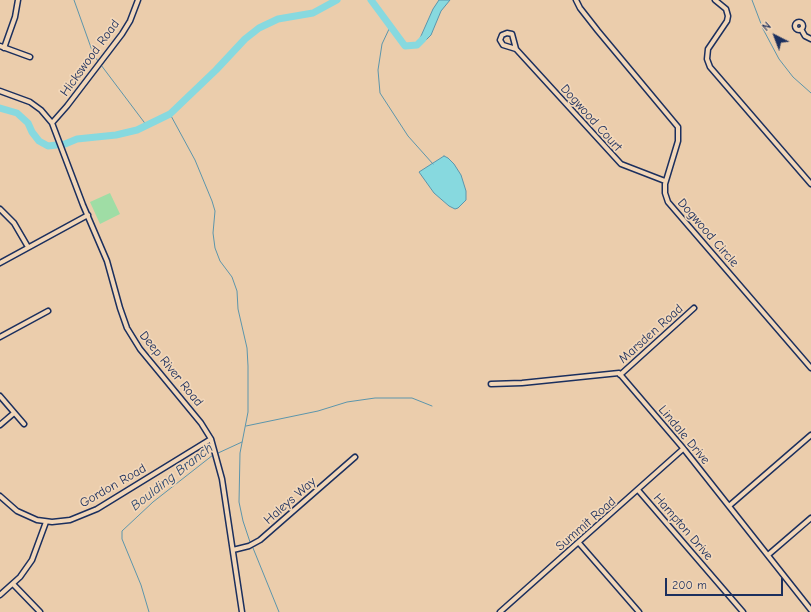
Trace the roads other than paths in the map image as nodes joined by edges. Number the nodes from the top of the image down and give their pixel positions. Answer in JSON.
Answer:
{"nodes":[{"id":1,"x":18,"y":0,"type":"edge"},
{"id":2,"x":138,"y":0,"type":"edge"},
{"id":3,"x":576,"y":0,"type":"edge"},
{"id":4,"x":716,"y":0,"type":"edge"},
{"id":5,"x":801,"y":30,"type":"dead end"},
{"id":6,"x":811,"y":39,"type":"edge"},
{"id":7,"x":2,"y":47,"type":"edge"},
{"id":8,"x":516,"y":49,"type":"junction"},
{"id":9,"x":30,"y":57,"type":"dead end"},
{"id":10,"x":0,"y":91,"type":"edge"},
{"id":11,"x":52,"y":123,"type":"junction"},
{"id":12,"x":665,"y":181,"type":"junction"},
{"id":13,"x":811,"y":184,"type":"edge"},
{"id":14,"x":0,"y":209,"type":"edge"},
{"id":15,"x":88,"y":215,"type":"junction"},
{"id":16,"x":28,"y":248,"type":"junction"},
{"id":17,"x":0,"y":263,"type":"edge"},
{"id":18,"x":694,"y":308,"type":"dead end"},
{"id":19,"x":48,"y":311,"type":"dead end"},
{"id":20,"x":0,"y":337,"type":"edge"},
{"id":21,"x":811,"y":368,"type":"edge"},
{"id":22,"x":620,"y":375,"type":"junction"},
{"id":23,"x":491,"y":384,"type":"dead end"},
{"id":24,"x":0,"y":396,"type":"edge"},
{"id":25,"x":14,"y":413,"type":"junction"},
{"id":26,"x":24,"y":424,"type":"dead end"},
{"id":27,"x":0,"y":425,"type":"edge"},
{"id":28,"x":811,"y":435,"type":"edge"},
{"id":29,"x":211,"y":439,"type":"junction"},
{"id":30,"x":683,"y":449,"type":"junction"},
{"id":31,"x":355,"y":457,"type":"dead end"},
{"id":32,"x":638,"y":490,"type":"junction"},
{"id":33,"x":0,"y":496,"type":"edge"},
{"id":34,"x":729,"y":506,"type":"junction"},
{"id":35,"x":811,"y":518,"type":"edge"},
{"id":36,"x":46,"y":522,"type":"junction"},
{"id":37,"x":579,"y":543,"type":"junction"},
{"id":38,"x":233,"y":550,"type":"junction"},
{"id":39,"x":768,"y":555,"type":"junction"},
{"id":40,"x":13,"y":584,"type":"junction"},
{"id":41,"x":0,"y":595,"type":"edge"},
{"id":42,"x":811,"y":610,"type":"edge"},
{"id":43,"x":40,"y":612,"type":"edge"},
{"id":44,"x":242,"y":612,"type":"edge"},
{"id":45,"x":500,"y":612,"type":"edge"},
{"id":46,"x":639,"y":612,"type":"edge"},
{"id":47,"x":744,"y":612,"type":"edge"}],
"edges":[{"from":1,"to":7,"type":"street"},
{"from":2,"to":11,"type":"street","name":"Hickswood Road"},
{"from":3,"to":12,"type":"street","name":"Dogwood Circle"},
{"from":4,"to":13,"type":"street"},
{"from":5,"to":6,"type":"street"},
{"from":7,"to":9,"type":"street"},
{"from":8,"to":8,"type":"street","name":"Dogwood Court"},
{"from":8,"to":12,"type":"street","name":"Dogwood Court"},
{"from":10,"to":11,"type":"street","name":"Deep River Road"},
{"from":11,"to":15,"type":"street","name":"Deep River Road"},
{"from":12,"to":21,"type":"street","name":"Dogwood Circle"},
{"from":14,"to":16,"type":"street"},
{"from":15,"to":16,"type":"street"},
{"from":15,"to":29,"type":"street","name":"Deep River Road"},
{"from":16,"to":17,"type":"street"},
{"from":18,"to":22,"type":"street","name":"Marsden Road"},
{"from":19,"to":20,"type":"street"},
{"from":22,"to":23,"type":"street"},
{"from":22,"to":30,"type":"street","name":"Lindale Drive"},
{"from":24,"to":25,"type":"street"},
{"from":25,"to":26,"type":"street"},
{"from":25,"to":27,"type":"street"},
{"from":28,"to":34,"type":"street"},
{"from":29,"to":36,"type":"street","name":"Gordon Road"},
{"from":29,"to":38,"type":"street","name":"Deep River Road"},
{"from":30,"to":32,"type":"street","name":"Summit Road"},
{"from":30,"to":34,"type":"street","name":"Lindale Drive"},
{"from":31,"to":38,"type":"street","name":"Haleys Way"},
{"from":32,"to":37,"type":"street","name":"Summit Road"},
{"from":32,"to":47,"type":"street","name":"Hampton Drive"},
{"from":33,"to":36,"type":"street","name":"Gordon Road"},
{"from":34,"to":39,"type":"street","name":"Lindale Drive"},
{"from":35,"to":39,"type":"street"},
{"from":36,"to":40,"type":"street"},
{"from":37,"to":45,"type":"street","name":"Summit Road"},
{"from":37,"to":46,"type":"street"},
{"from":38,"to":44,"type":"street","name":"Deep River Road"},
{"from":39,"to":42,"type":"street","name":"Lindale Drive"},
{"from":40,"to":41,"type":"street"},
{"from":40,"to":43,"type":"street"}]}
